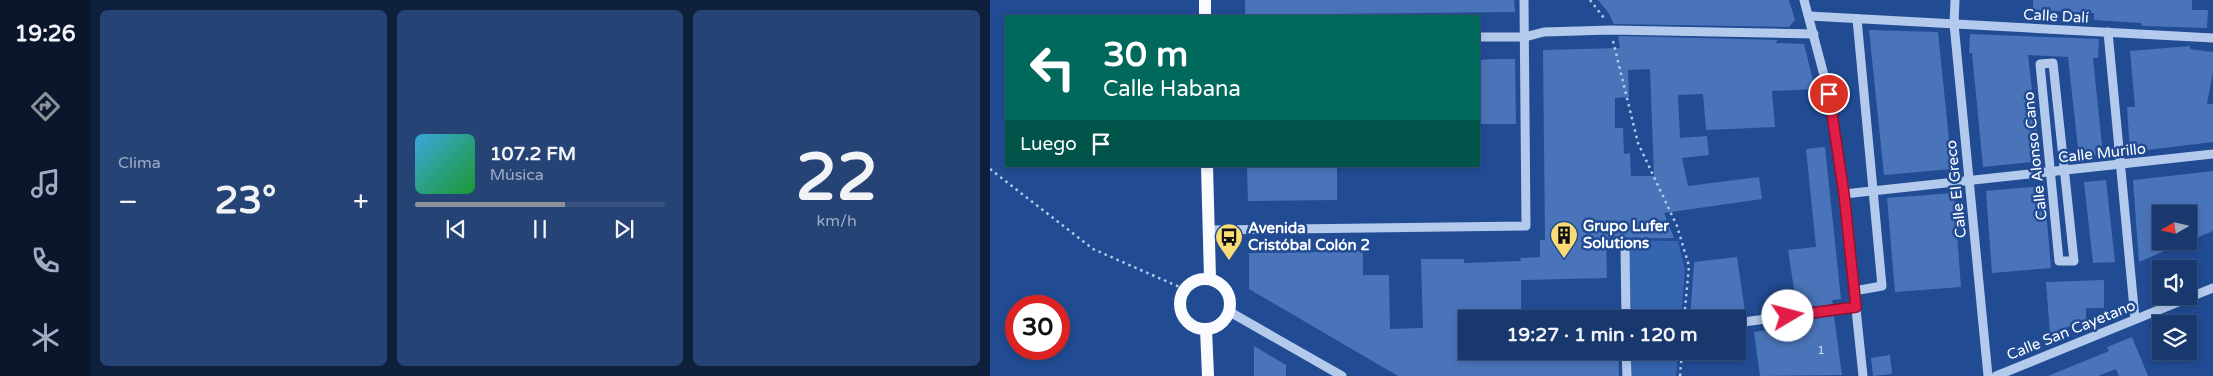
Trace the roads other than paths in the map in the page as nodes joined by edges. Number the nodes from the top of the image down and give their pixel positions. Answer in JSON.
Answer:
{"nodes":[{"id":1,"x":1205,"y":0,"type":"edge"},
{"id":2,"x":1524,"y":0,"type":"edge"},
{"id":3,"x":1804,"y":0,"type":"edge"},
{"id":4,"x":1955,"y":0,"type":"edge"},
{"id":5,"x":1205,"y":15,"type":"edge"},
{"id":6,"x":1809,"y":16,"type":"junction"},
{"id":7,"x":1857,"y":19,"type":"junction"},
{"id":8,"x":1954,"y":24,"type":"junction"},
{"id":9,"x":2108,"y":32,"type":"junction"},
{"id":10,"x":1814,"y":34,"type":"junction"},
{"id":11,"x":1524,"y":36,"type":"junction"},
{"id":12,"x":1480,"y":37,"type":"edge"},
{"id":13,"x":2213,"y":38,"type":"edge"},
{"id":14,"x":2213,"y":154,"type":"edge"},
{"id":15,"x":2120,"y":164,"type":"junction"},
{"id":16,"x":1207,"y":167,"type":"edge"},
{"id":17,"x":2064,"y":170,"type":"junction"},
{"id":18,"x":2050,"y":172,"type":"junction"},
{"id":19,"x":1970,"y":181,"type":"junction"},
{"id":20,"x":1872,"y":191,"type":"junction"},
{"id":21,"x":1844,"y":194,"type":"junction"},
{"id":22,"x":1208,"y":230,"type":"junction"},
{"id":23,"x":1625,"y":247,"type":"dead end"},
{"id":24,"x":1210,"y":278,"type":"junction"},
{"id":25,"x":2213,"y":288,"type":"edge"},
{"id":26,"x":1854,"y":291,"type":"junction"},
{"id":27,"x":1856,"y":307,"type":"junction"},
{"id":28,"x":1626,"y":310,"type":"edge"},
{"id":29,"x":1230,"y":312,"type":"junction"},
{"id":30,"x":2135,"y":319,"type":"junction"},
{"id":31,"x":1746,"y":322,"type":"edge"},
{"id":32,"x":1206,"y":329,"type":"junction"},
{"id":33,"x":1626,"y":360,"type":"edge"},
{"id":34,"x":1208,"y":376,"type":"edge"},
{"id":35,"x":1342,"y":376,"type":"edge"},
{"id":36,"x":1626,"y":376,"type":"edge"},
{"id":37,"x":1863,"y":376,"type":"edge"},
{"id":38,"x":1988,"y":376,"type":"edge"},
{"id":39,"x":1996,"y":376,"type":"edge"}],
"edges":[{"from":1,"to":5,"type":"main road"},
{"from":2,"to":11,"type":"street"},
{"from":3,"to":6,"type":"street"},
{"from":4,"to":8,"type":"street","name":"Calle El Greco"},
{"from":6,"to":7,"type":"street","name":"Calle Dalí"},
{"from":6,"to":10,"type":"street"},
{"from":7,"to":8,"type":"street","name":"Calle Dalí"},
{"from":7,"to":20,"type":"street"},
{"from":8,"to":9,"type":"street","name":"Calle Dalí"},
{"from":8,"to":19,"type":"street","name":"Calle El Greco"},
{"from":9,"to":13,"type":"street","name":"Calle Dalí"},
{"from":9,"to":15,"type":"street"},
{"from":10,"to":11,"type":"street"},
{"from":10,"to":21,"type":"street"},
{"from":11,"to":12,"type":"street"},
{"from":11,"to":22,"type":"street"},
{"from":14,"to":15,"type":"street","name":"Calle Murillo"},
{"from":15,"to":17,"type":"street","name":"Calle Murillo"},
{"from":15,"to":30,"type":"street"},
{"from":16,"to":22,"type":"main road"},
{"from":17,"to":18,"type":"street","name":"Calle Murillo"},
{"from":17,"to":18,"type":"street","name":"Calle Alonso Cano"},
{"from":17,"to":18,"type":"street","name":"Calle Alonso Cano"},
{"from":18,"to":19,"type":"street","name":"Calle Murillo"},
{"from":19,"to":20,"type":"street","name":"Calle Murillo"},
{"from":19,"to":38,"type":"street","name":"Calle El Greco"},
{"from":20,"to":21,"type":"street","name":"Calle Murillo"},
{"from":20,"to":26,"type":"street"},
{"from":21,"to":26,"type":"street"},
{"from":22,"to":24,"type":"main road"},
{"from":23,"to":28,"type":"street"},
{"from":24,"to":29,"type":"main road"},
{"from":24,"to":32,"type":"main road"},
{"from":25,"to":30,"type":"street","name":"Calle San Cayetano"},
{"from":26,"to":27,"type":"street"},
{"from":27,"to":31,"type":"street"},
{"from":27,"to":37,"type":"street"},
{"from":29,"to":32,"type":"main road"},
{"from":29,"to":35,"type":"street"},
{"from":30,"to":39,"type":"street","name":"Calle San Cayetano"},
{"from":32,"to":34,"type":"main road"},
{"from":33,"to":36,"type":"street"}]}
